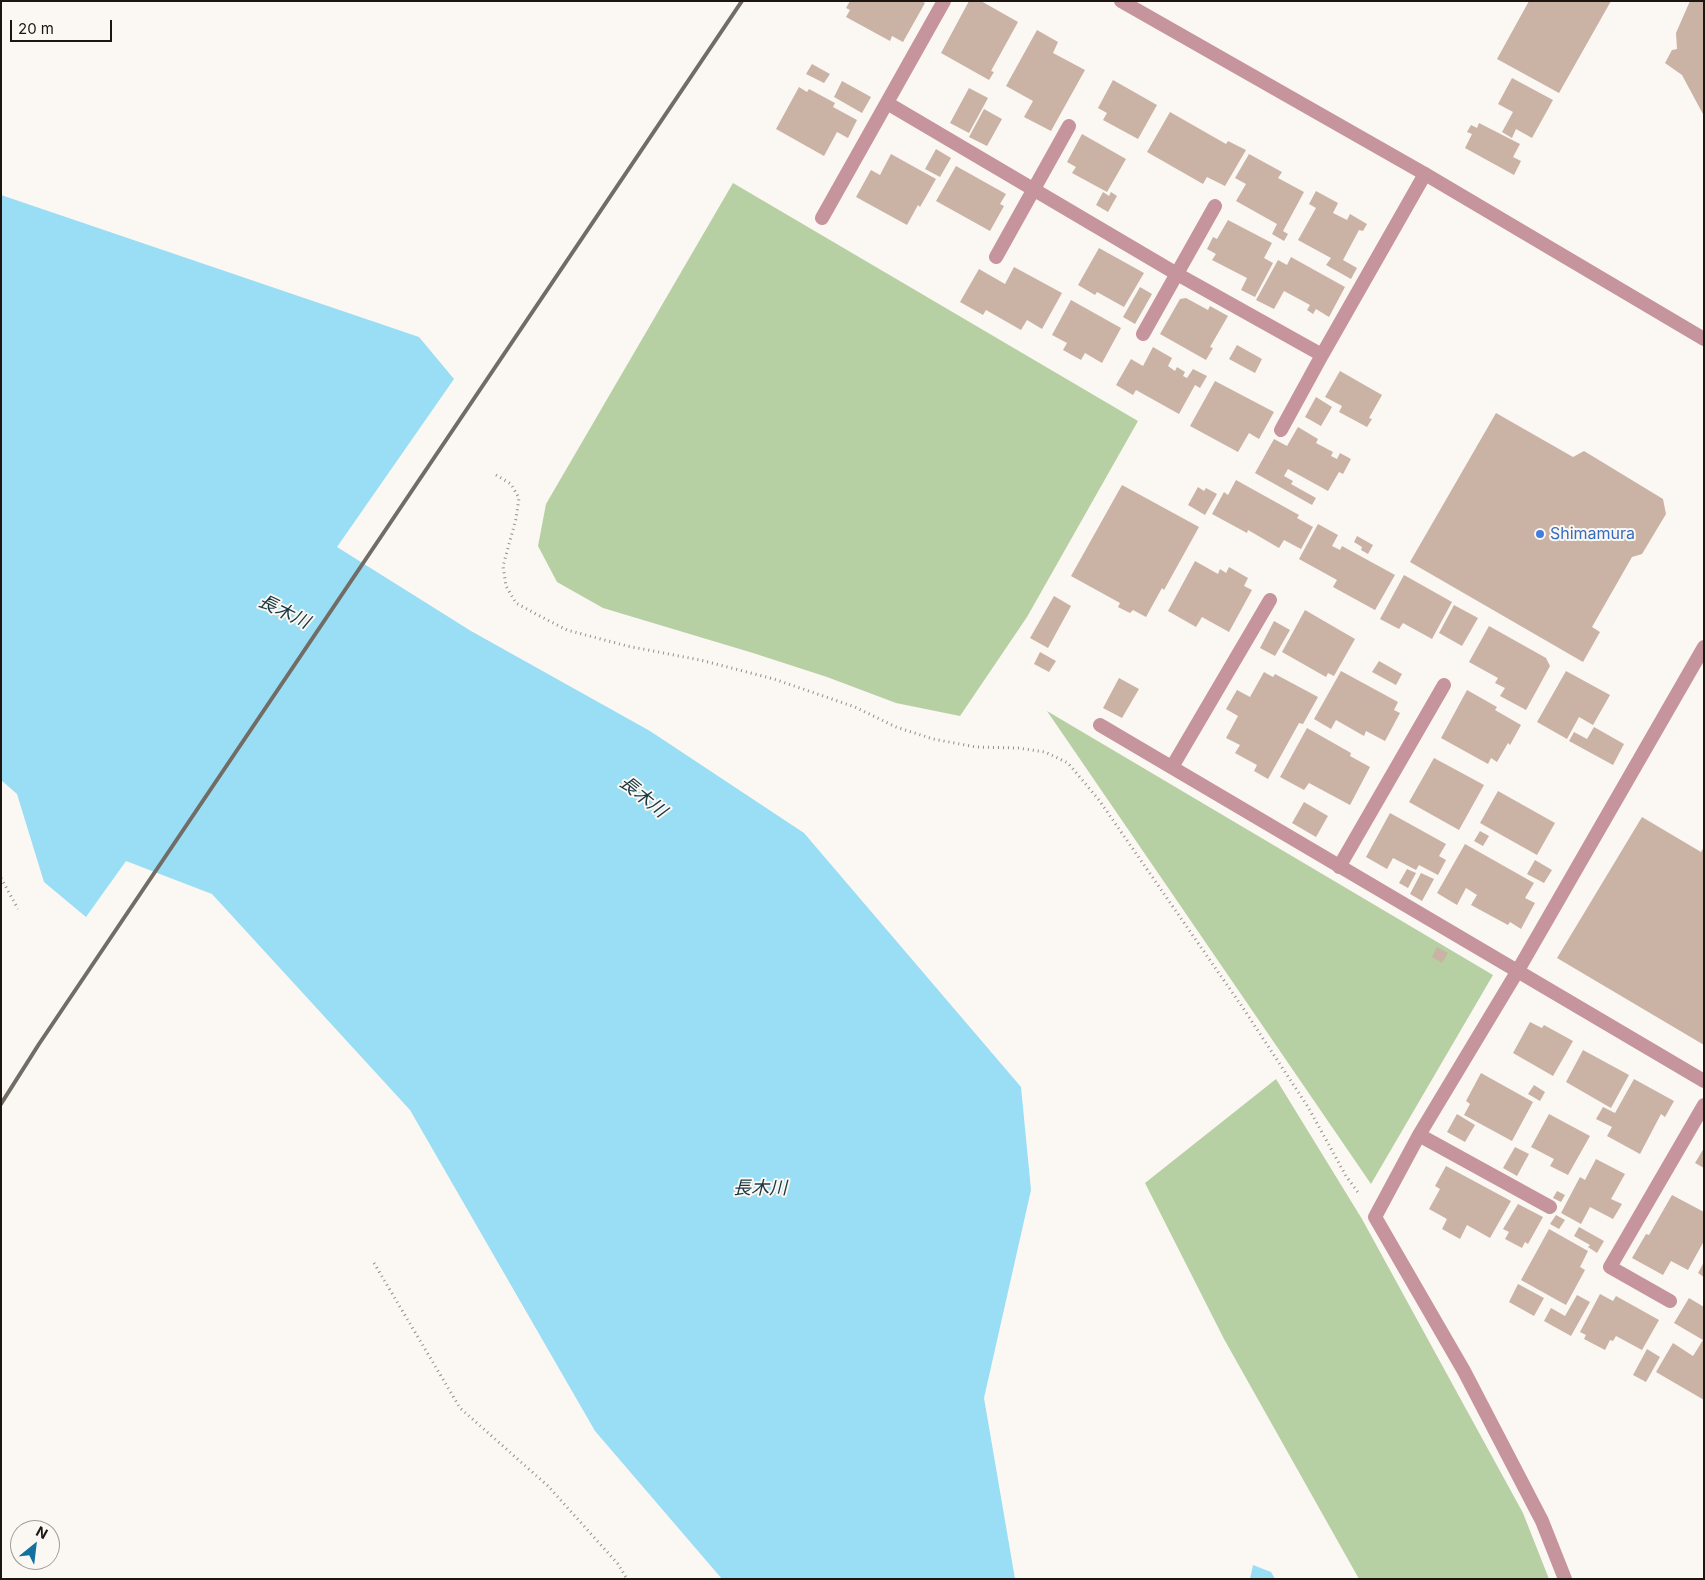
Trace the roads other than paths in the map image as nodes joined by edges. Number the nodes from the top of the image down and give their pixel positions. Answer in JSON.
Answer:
{"nodes":[{"id":1,"x":944,"y":1,"type":"edge"},
{"id":2,"x":1121,"y":1,"type":"edge"},
{"id":3,"x":887,"y":103,"type":"junction"},
{"id":4,"x":1069,"y":126,"type":"dead end"},
{"id":5,"x":1425,"y":174,"type":"junction"},
{"id":6,"x":1033,"y":190,"type":"junction"},
{"id":7,"x":1214,"y":206,"type":"dead end"},
{"id":8,"x":822,"y":218,"type":"dead end"},
{"id":9,"x":996,"y":257,"type":"dead end"},
{"id":10,"x":1177,"y":274,"type":"junction"},
{"id":11,"x":1143,"y":334,"type":"dead end"},
{"id":12,"x":1704,"y":339,"type":"edge"},
{"id":13,"x":1322,"y":355,"type":"junction"},
{"id":14,"x":1280,"y":430,"type":"dead end"},
{"id":15,"x":1270,"y":600,"type":"dead end"},
{"id":16,"x":1704,"y":647,"type":"edge"},
{"id":17,"x":1444,"y":685,"type":"dead end"},
{"id":18,"x":1100,"y":725,"type":"dead end"},
{"id":19,"x":1172,"y":768,"type":"junction"},
{"id":20,"x":1339,"y":867,"type":"junction"},
{"id":21,"x":1517,"y":972,"type":"junction"},
{"id":22,"x":1704,"y":1081,"type":"edge"},
{"id":23,"x":1704,"y":1105,"type":"edge"},
{"id":24,"x":1419,"y":1135,"type":"junction"},
{"id":25,"x":1550,"y":1208,"type":"dead end"},
{"id":26,"x":1670,"y":1301,"type":"dead end"},
{"id":27,"x":1565,"y":1579,"type":"edge"}],
"edges":[{"from":1,"to":3,"type":"street"},
{"from":2,"to":5,"type":"street"},
{"from":3,"to":6,"type":"street"},
{"from":3,"to":8,"type":"street"},
{"from":4,"to":6,"type":"street"},
{"from":5,"to":12,"type":"street"},
{"from":5,"to":13,"type":"street"},
{"from":6,"to":9,"type":"street"},
{"from":6,"to":10,"type":"street"},
{"from":7,"to":10,"type":"street"},
{"from":10,"to":11,"type":"street"},
{"from":10,"to":13,"type":"street"},
{"from":13,"to":14,"type":"street"},
{"from":15,"to":19,"type":"street"},
{"from":16,"to":21,"type":"street"},
{"from":17,"to":20,"type":"street"},
{"from":18,"to":19,"type":"street"},
{"from":19,"to":20,"type":"street"},
{"from":20,"to":21,"type":"street"},
{"from":21,"to":22,"type":"street"},
{"from":21,"to":24,"type":"street"},
{"from":23,"to":26,"type":"street"},
{"from":24,"to":25,"type":"street"},
{"from":24,"to":27,"type":"street"}]}
